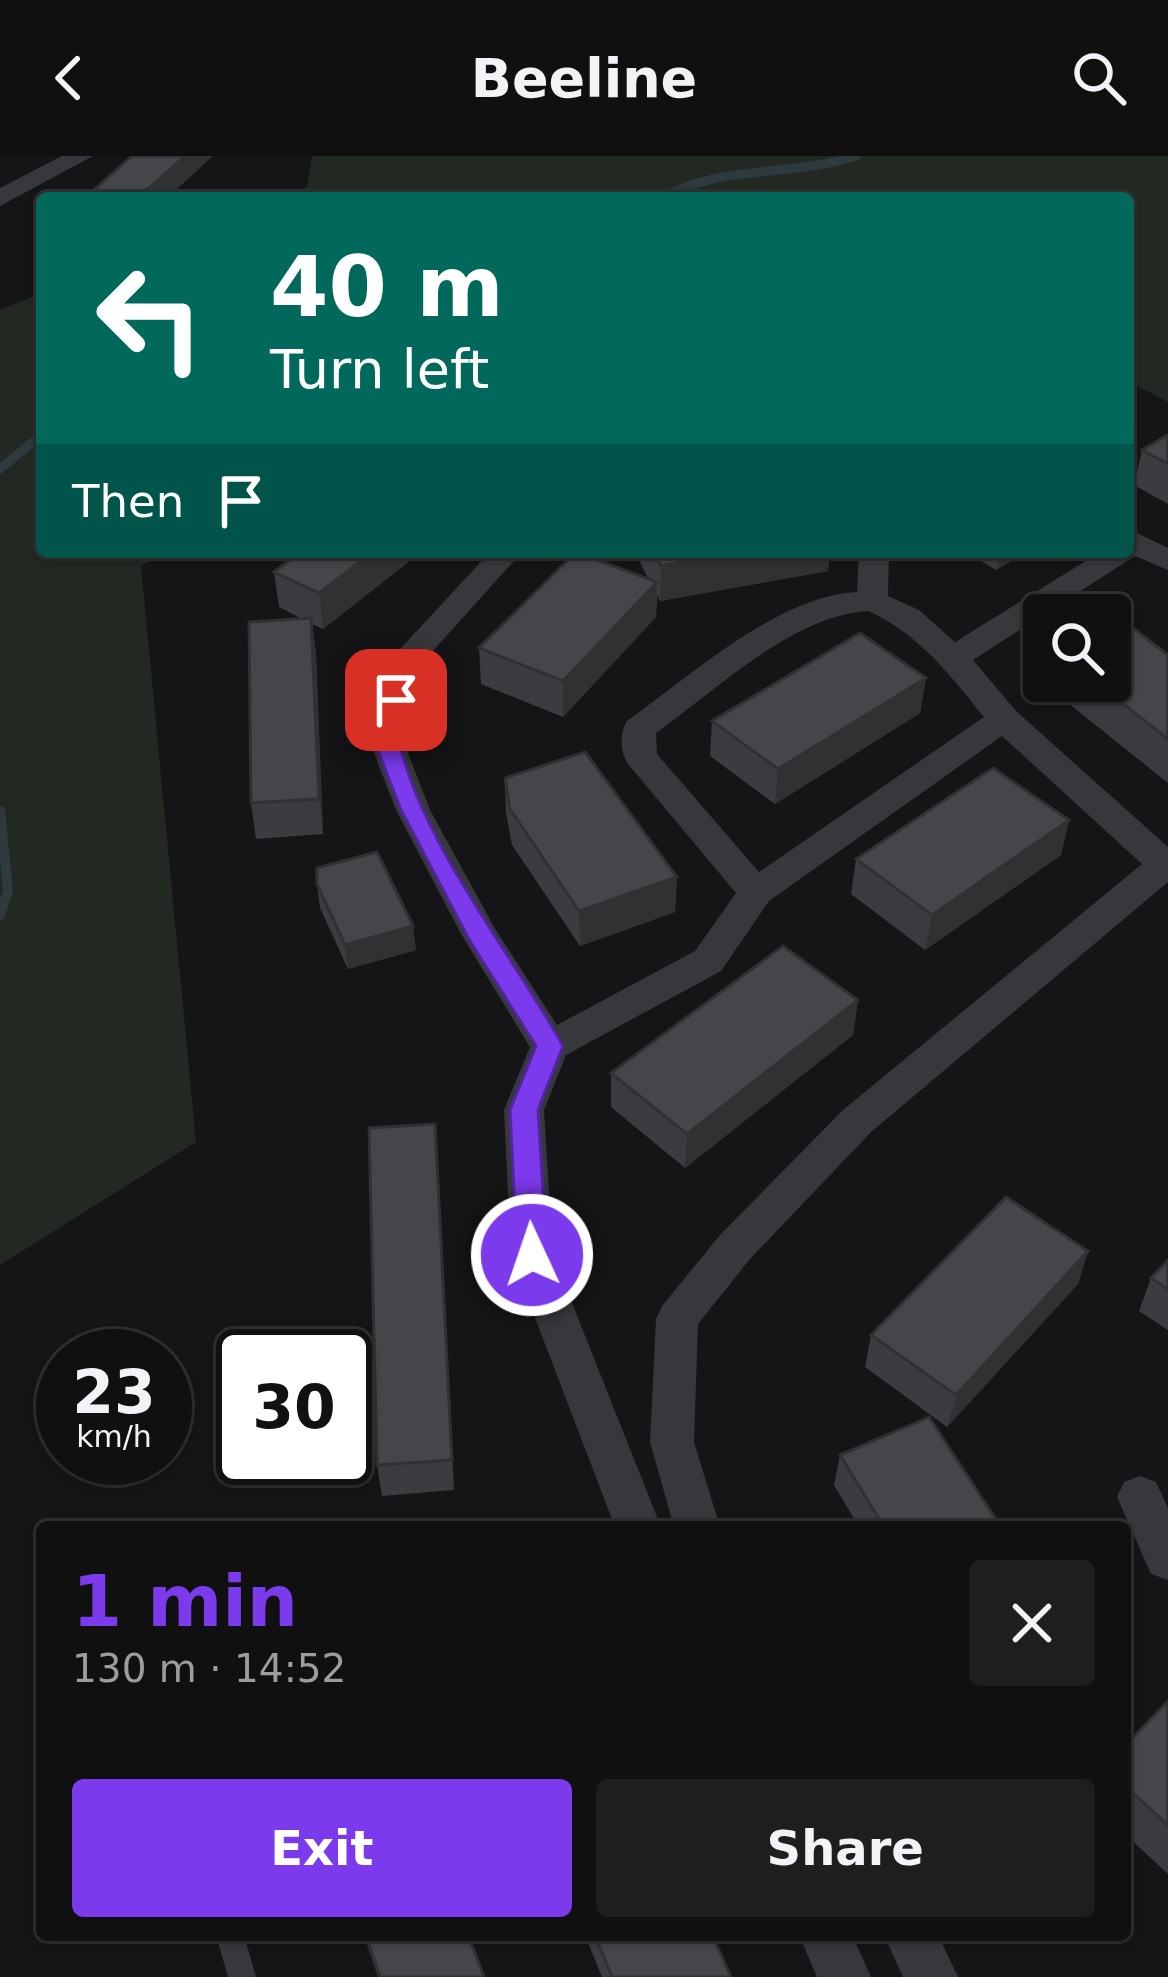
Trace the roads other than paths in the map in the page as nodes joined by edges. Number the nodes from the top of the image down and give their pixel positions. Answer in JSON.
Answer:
{"nodes":[{"id":1,"x":80,"y":156,"type":"edge"},
{"id":2,"x":0,"y":198,"type":"edge"},
{"id":3,"x":1134,"y":544,"type":"edge"},
{"id":4,"x":502,"y":558,"type":"edge"},
{"id":5,"x":874,"y":558,"type":"edge"},
{"id":6,"x":1112,"y":558,"type":"edge"},
{"id":7,"x":1168,"y":561,"type":"edge"},
{"id":8,"x":872,"y":601,"type":"junction"},
{"id":9,"x":953,"y":658,"type":"junction"},
{"id":10,"x":1004,"y":719,"type":"junction"},
{"id":11,"x":1166,"y":863,"type":"edge"},
{"id":12,"x":756,"y":892,"type":"junction"},
{"id":13,"x":550,"y":1046,"type":"junction"},
{"id":14,"x":1140,"y":1497,"type":"dead end"},
{"id":15,"x":636,"y":1521,"type":"edge"},
{"id":16,"x":687,"y":1521,"type":"edge"},
{"id":17,"x":1168,"y":1559,"type":"edge"},
{"id":18,"x":232,"y":1941,"type":"edge"},
{"id":19,"x":828,"y":1941,"type":"edge"},
{"id":20,"x":913,"y":1941,"type":"edge"},
{"id":21,"x":242,"y":1977,"type":"edge"},
{"id":22,"x":844,"y":1977,"type":"edge"},
{"id":23,"x":932,"y":1977,"type":"edge"}],
"edges":[{"from":1,"to":2,"type":"street"},
{"from":3,"to":7,"type":"street"},
{"from":4,"to":13,"type":"street"},
{"from":5,"to":8,"type":"street"},
{"from":6,"to":9,"type":"street"},
{"from":8,"to":9,"type":"street"},
{"from":8,"to":12,"type":"street"},
{"from":9,"to":10,"type":"street"},
{"from":10,"to":11,"type":"street"},
{"from":10,"to":12,"type":"street"},
{"from":11,"to":16,"type":"street"},
{"from":12,"to":13,"type":"street"},
{"from":13,"to":15,"type":"street"},
{"from":14,"to":17,"type":"street"},
{"from":18,"to":21,"type":"lane"},
{"from":19,"to":22,"type":"street"},
{"from":20,"to":23,"type":"street"}]}
